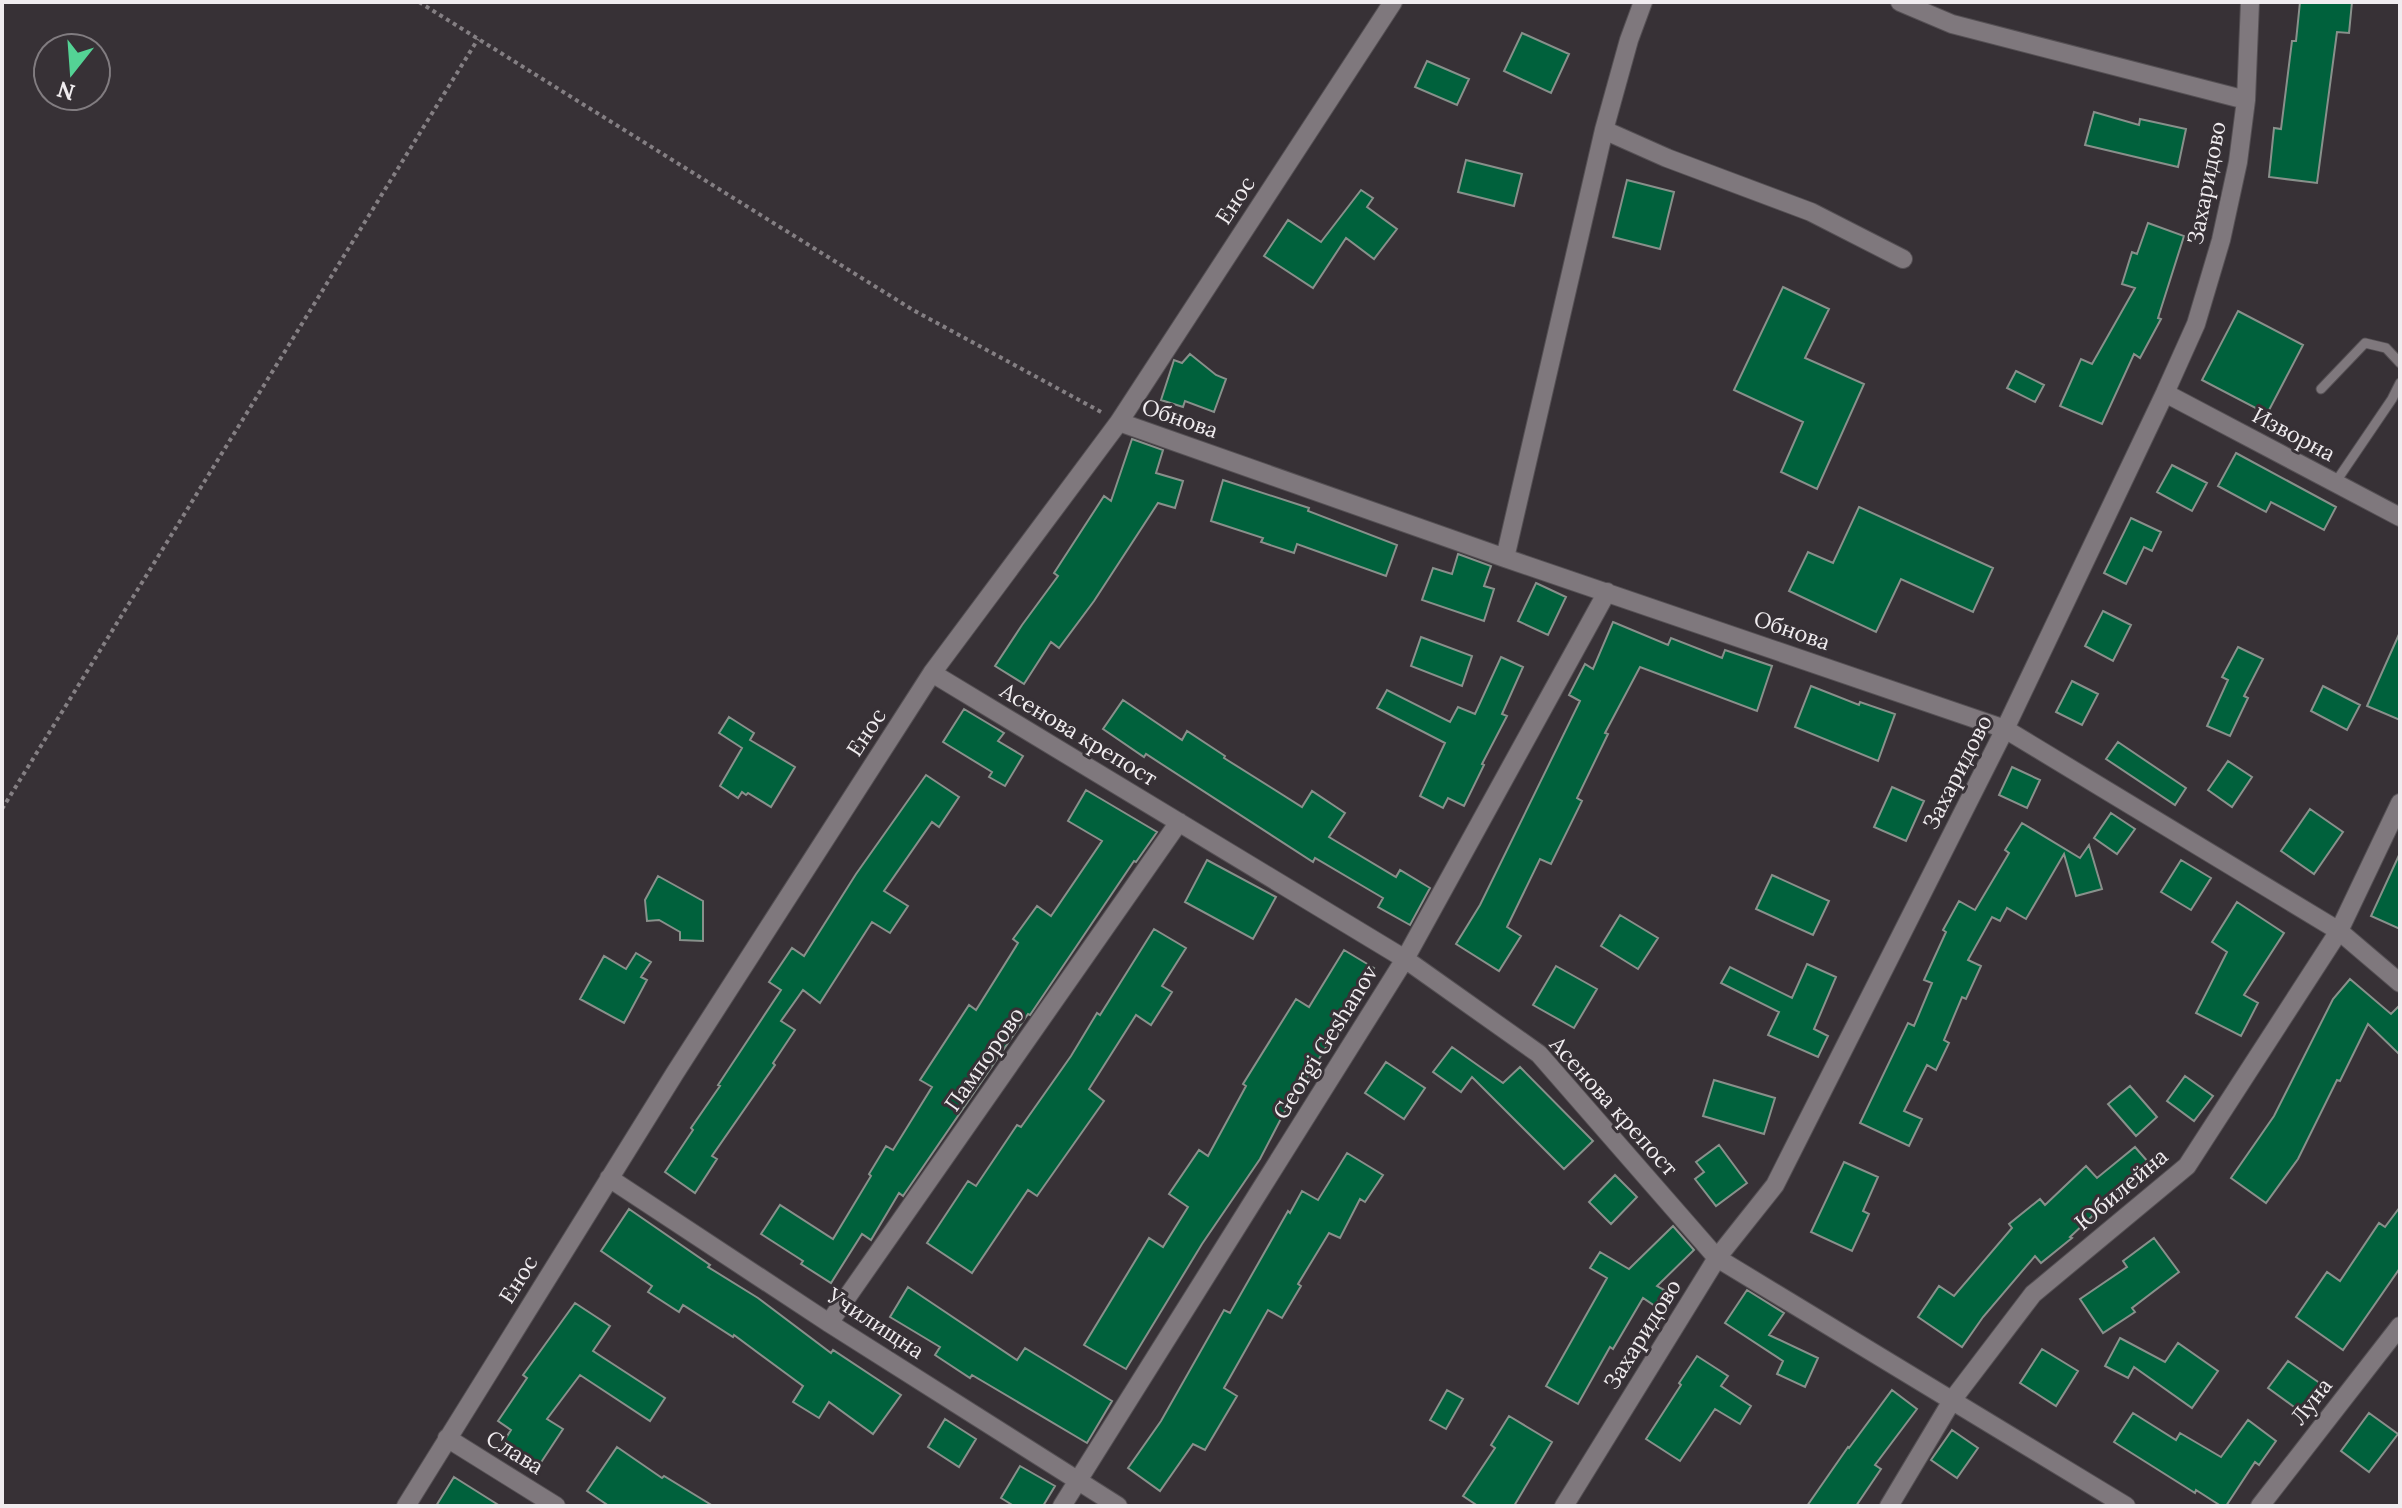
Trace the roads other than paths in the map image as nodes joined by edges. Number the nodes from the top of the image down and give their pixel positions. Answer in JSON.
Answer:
{"nodes":[{"id":1,"x":1393,"y":2,"type":"edge"},
{"id":2,"x":1643,"y":2,"type":"edge"},
{"id":3,"x":1900,"y":2,"type":"edge"},
{"id":4,"x":2250,"y":2,"type":"edge"},
{"id":5,"x":2246,"y":100,"type":"junction"},
{"id":6,"x":1604,"y":130,"type":"junction"},
{"id":7,"x":1903,"y":259,"type":"dead end"},
{"id":8,"x":2400,"y":363,"type":"edge"},
{"id":9,"x":2400,"y":383,"type":"edge"},
{"id":10,"x":2321,"y":389,"type":"dead end"},
{"id":11,"x":2165,"y":393,"type":"junction"},
{"id":12,"x":1119,"y":422,"type":"junction"},
{"id":13,"x":2335,"y":483,"type":"junction"},
{"id":14,"x":2400,"y":517,"type":"edge"},
{"id":15,"x":1505,"y":558,"type":"junction"},
{"id":16,"x":1607,"y":592,"type":"junction"},
{"id":17,"x":932,"y":673,"type":"junction"},
{"id":18,"x":2005,"y":729,"type":"junction"},
{"id":19,"x":2400,"y":803,"type":"edge"},
{"id":20,"x":1179,"y":822,"type":"junction"},
{"id":21,"x":2339,"y":931,"type":"junction"},
{"id":22,"x":1405,"y":959,"type":"junction"},
{"id":23,"x":2400,"y":983,"type":"edge"},
{"id":24,"x":609,"y":1178,"type":"junction"},
{"id":25,"x":1717,"y":1258,"type":"junction"},
{"id":26,"x":829,"y":1323,"type":"junction"},
{"id":27,"x":2400,"y":1326,"type":"edge"},
{"id":28,"x":1953,"y":1399,"type":"junction"},
{"id":29,"x":447,"y":1438,"type":"junction"},
{"id":30,"x":1077,"y":1480,"type":"junction"},
{"id":31,"x":406,"y":1506,"type":"edge"},
{"id":32,"x":556,"y":1506,"type":"edge"},
{"id":33,"x":1062,"y":1506,"type":"edge"},
{"id":34,"x":1118,"y":1506,"type":"edge"},
{"id":35,"x":1564,"y":1506,"type":"edge"},
{"id":36,"x":1889,"y":1506,"type":"edge"},
{"id":37,"x":2126,"y":1506,"type":"edge"},
{"id":38,"x":2260,"y":1506,"type":"edge"}],
"edges":[{"from":1,"to":12,"type":"street","name":"Енос"},
{"from":2,"to":6,"type":"street"},
{"from":3,"to":5,"type":"street"},
{"from":4,"to":5,"type":"street","name":"Захаридово"},
{"from":5,"to":11,"type":"street","name":"Захаридово"},
{"from":6,"to":7,"type":"street"},
{"from":6,"to":15,"type":"street"},
{"from":8,"to":10,"type":"lane"},
{"from":9,"to":13,"type":"lane"},
{"from":11,"to":13,"type":"street","name":"Изворна"},
{"from":11,"to":18,"type":"street","name":"Захаридово"},
{"from":12,"to":15,"type":"street","name":"Обнова"},
{"from":12,"to":17,"type":"street","name":"Енос"},
{"from":13,"to":14,"type":"street","name":"Изворна"},
{"from":15,"to":16,"type":"street","name":"Обнова"},
{"from":16,"to":18,"type":"street","name":"Обнова"},
{"from":16,"to":22,"type":"street","name":"Georgi Geshanov"},
{"from":17,"to":20,"type":"street","name":"Асенова крепост"},
{"from":17,"to":24,"type":"street","name":"Енос"},
{"from":18,"to":21,"type":"street","name":"Обнова"},
{"from":18,"to":25,"type":"street","name":"Захаридово"},
{"from":19,"to":21,"type":"street","name":"Юбилейна"},
{"from":20,"to":22,"type":"street","name":"Асенова крепост"},
{"from":20,"to":26,"type":"street","name":"Пампорово"},
{"from":21,"to":23,"type":"street","name":"Обнова"},
{"from":21,"to":28,"type":"street","name":"Юбилейна"},
{"from":22,"to":25,"type":"street","name":"Асенова крепост"},
{"from":22,"to":30,"type":"street","name":"Georgi Geshanov"},
{"from":24,"to":26,"type":"street","name":"Училищна"},
{"from":24,"to":29,"type":"street","name":"Енос"},
{"from":25,"to":28,"type":"street","name":"Асенова крепост"},
{"from":25,"to":35,"type":"street","name":"Захаридово"},
{"from":26,"to":30,"type":"street","name":"Училищна"},
{"from":27,"to":38,"type":"street","name":"Луна"},
{"from":28,"to":36,"type":"street","name":"Юбилейна"},
{"from":28,"to":37,"type":"street","name":"Асенова крепост"},
{"from":29,"to":31,"type":"street","name":"Енос"},
{"from":29,"to":32,"type":"street","name":"Слава"},
{"from":30,"to":33,"type":"street","name":"Georgi Geshanov"},
{"from":30,"to":34,"type":"street","name":"Училищна"}]}
